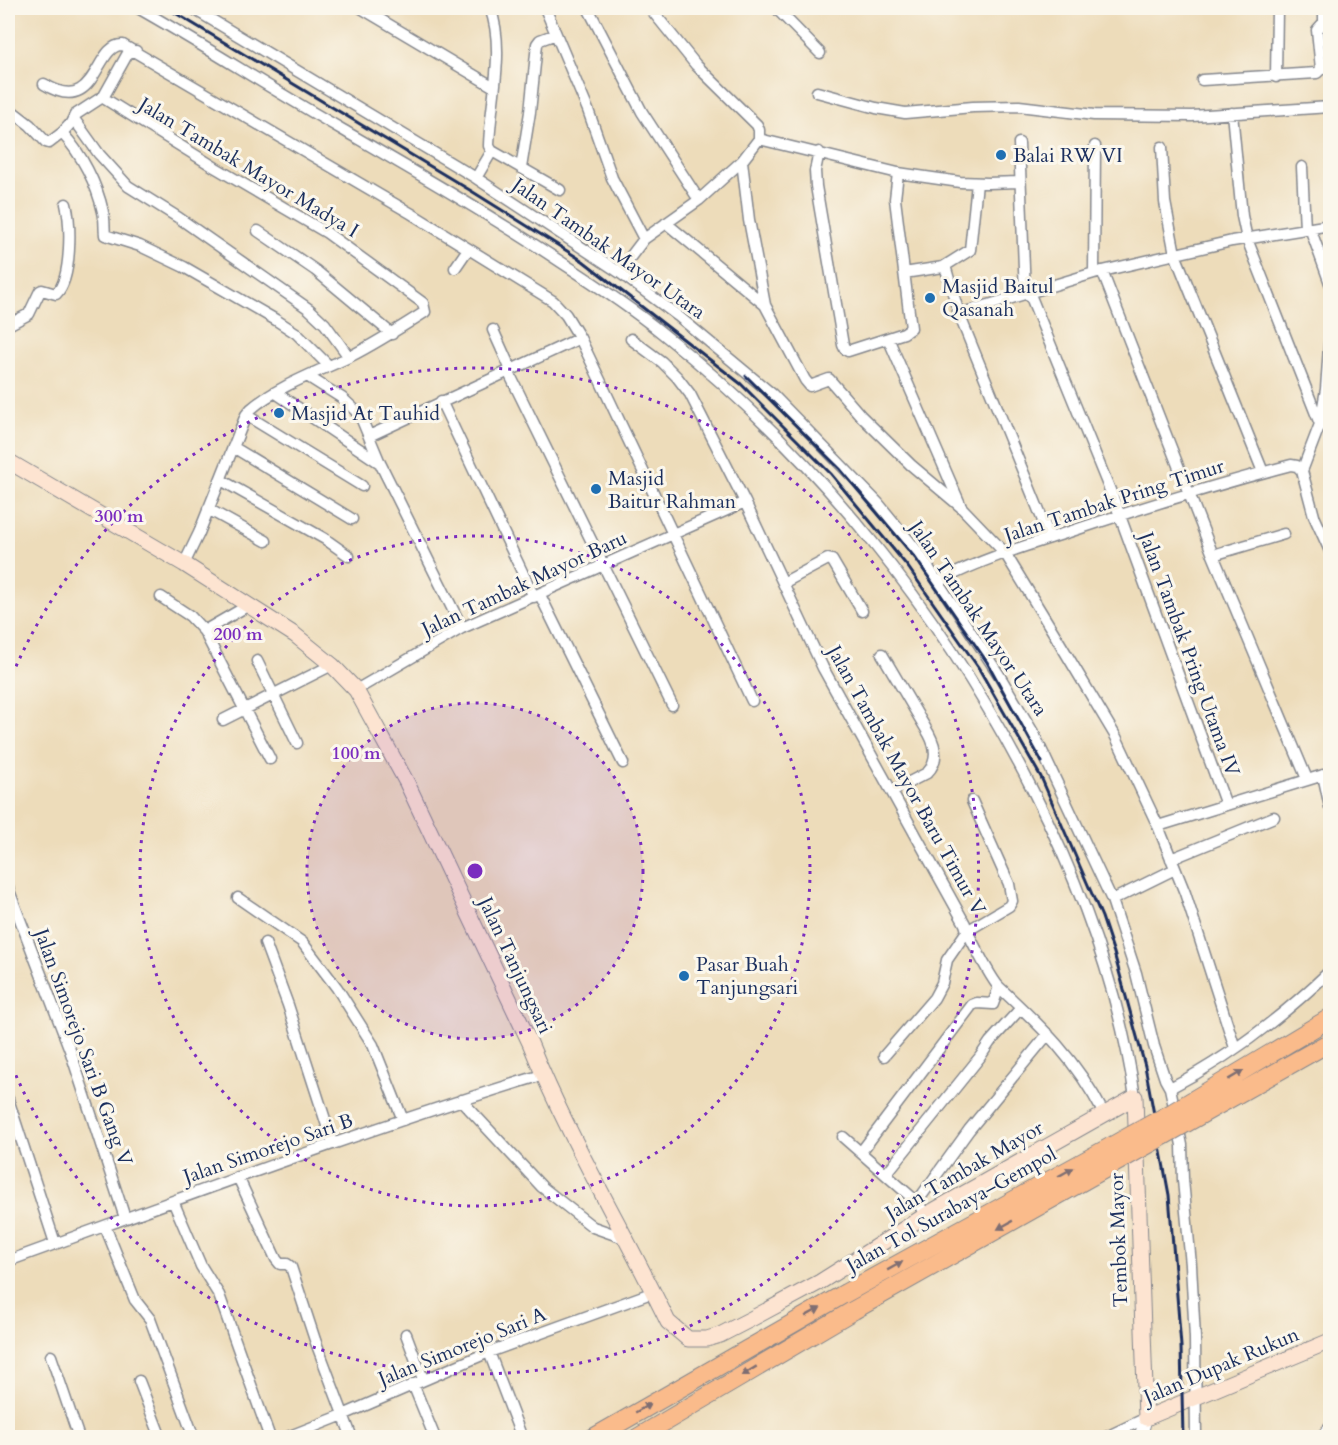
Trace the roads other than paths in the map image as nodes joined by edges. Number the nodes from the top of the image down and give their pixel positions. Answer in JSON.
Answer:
{"nodes":[{"id":1,"x":138,"y":8,"type":"edge"},
{"id":2,"x":192,"y":8,"type":"edge"},
{"id":3,"x":361,"y":8,"type":"edge"},
{"id":4,"x":490,"y":8,"type":"edge"},
{"id":5,"x":545,"y":8,"type":"edge"},
{"id":6,"x":588,"y":8,"type":"edge"},
{"id":7,"x":650,"y":8,"type":"edge"},
{"id":8,"x":776,"y":8,"type":"edge"},
{"id":9,"x":1277,"y":8,"type":"edge"},
{"id":10,"x":1324,"y":8,"type":"edge"},
{"id":11,"x":1327,"y":22,"type":"edge"},
{"id":12,"x":556,"y":34,"type":"junction"},
{"id":13,"x":136,"y":51,"type":"junction"},
{"id":14,"x":820,"y":53,"type":"dead end"},
{"id":15,"x":1276,"y":77,"type":"junction"},
{"id":16,"x":1202,"y":80,"type":"dead end"},
{"id":17,"x":44,"y":84,"type":"dead end"},
{"id":18,"x":494,"y":87,"type":"junction"},
{"id":19,"x":818,"y":92,"type":"dead end"},
{"id":20,"x":104,"y":96,"type":"junction"},
{"id":21,"x":1330,"y":107,"type":"edge"},
{"id":22,"x":8,"y":108,"type":"edge"},
{"id":23,"x":1232,"y":113,"type":"junction"},
{"id":24,"x":74,"y":119,"type":"junction"},
{"id":25,"x":66,"y":137,"type":"junction"},
{"id":26,"x":759,"y":138,"type":"junction"},
{"id":27,"x":1019,"y":142,"type":"dead end"},
{"id":28,"x":1095,"y":146,"type":"dead end"},
{"id":29,"x":1162,"y":147,"type":"dead end"},
{"id":30,"x":492,"y":151,"type":"junction"},
{"id":31,"x":819,"y":152,"type":"junction"},
{"id":32,"x":742,"y":161,"type":"junction"},
{"id":33,"x":1302,"y":167,"type":"dead end"},
{"id":34,"x":521,"y":168,"type":"junction"},
{"id":35,"x":898,"y":173,"type":"junction"},
{"id":36,"x":477,"y":178,"type":"junction"},
{"id":37,"x":1019,"y":182,"type":"junction"},
{"id":38,"x":977,"y":183,"type":"junction"},
{"id":39,"x":560,"y":190,"type":"dead end"},
{"id":40,"x":699,"y":200,"type":"junction"},
{"id":41,"x":66,"y":204,"type":"dead end"},
{"id":42,"x":666,"y":223,"type":"junction"},
{"id":43,"x":1330,"y":225,"type":"edge"},
{"id":44,"x":1308,"y":229,"type":"junction"},
{"id":45,"x":258,"y":231,"type":"dead end"},
{"id":46,"x":1247,"y":239,"type":"junction"},
{"id":47,"x":644,"y":240,"type":"junction"},
{"id":48,"x":468,"y":249,"type":"junction"},
{"id":49,"x":1175,"y":254,"type":"junction"},
{"id":50,"x":943,"y":267,"type":"junction"},
{"id":51,"x":455,"y":268,"type":"dead end"},
{"id":52,"x":619,"y":272,"type":"junction"},
{"id":53,"x":1098,"y":272,"type":"junction"},
{"id":54,"x":904,"y":273,"type":"junction"},
{"id":55,"x":1330,"y":284,"type":"edge"},
{"id":56,"x":1027,"y":292,"type":"junction"},
{"id":57,"x":765,"y":305,"type":"junction"},
{"id":58,"x":959,"y":314,"type":"junction"},
{"id":59,"x":8,"y":325,"type":"edge"},
{"id":60,"x":493,"y":330,"type":"dead end"},
{"id":61,"x":1330,"y":333,"type":"edge"},
{"id":62,"x":392,"y":334,"type":"junction"},
{"id":63,"x":580,"y":338,"type":"junction"},
{"id":64,"x":888,"y":338,"type":"junction"},
{"id":65,"x":631,"y":339,"type":"dead end"},
{"id":66,"x":349,"y":357,"type":"junction"},
{"id":67,"x":329,"y":366,"type":"junction"},
{"id":68,"x":509,"y":370,"type":"junction"},
{"id":69,"x":307,"y":376,"type":"junction"},
{"id":70,"x":276,"y":393,"type":"junction"},
{"id":71,"x":441,"y":401,"type":"junction"},
{"id":72,"x":246,"y":415,"type":"junction"},
{"id":73,"x":1320,"y":424,"type":"junction"},
{"id":74,"x":369,"y":436,"type":"junction"},
{"id":75,"x":233,"y":447,"type":"junction"},
{"id":76,"x":8,"y":461,"type":"edge"},
{"id":77,"x":380,"y":463,"type":"junction"},
{"id":78,"x":1302,"y":471,"type":"junction"},
{"id":79,"x":1263,"y":472,"type":"junction"},
{"id":80,"x":221,"y":480,"type":"junction"},
{"id":81,"x":362,"y":486,"type":"dead end"},
{"id":82,"x":1190,"y":492,"type":"junction"},
{"id":83,"x":745,"y":502,"type":"junction"},
{"id":84,"x":961,"y":507,"type":"junction"},
{"id":85,"x":208,"y":509,"type":"junction"},
{"id":86,"x":1120,"y":515,"type":"junction"},
{"id":87,"x":352,"y":519,"type":"dead end"},
{"id":88,"x":1284,"y":534,"type":"dead end"},
{"id":89,"x":1326,"y":534,"type":"edge"},
{"id":90,"x":672,"y":535,"type":"junction"},
{"id":91,"x":1050,"y":538,"type":"junction"},
{"id":92,"x":266,"y":541,"type":"dead end"},
{"id":93,"x":1330,"y":551,"type":"edge"},
{"id":94,"x":1005,"y":553,"type":"junction"},
{"id":95,"x":1214,"y":555,"type":"junction"},
{"id":96,"x":349,"y":556,"type":"dead end"},
{"id":97,"x":184,"y":564,"type":"junction"},
{"id":98,"x":603,"y":565,"type":"junction"},
{"id":99,"x":938,"y":582,"type":"junction"},
{"id":100,"x":783,"y":583,"type":"junction"},
{"id":101,"x":537,"y":596,"type":"junction"},
{"id":102,"x":161,"y":597,"type":"dead end"},
{"id":103,"x":249,"y":605,"type":"junction"},
{"id":104,"x":862,"y":611,"type":"dead end"},
{"id":105,"x":462,"y":628,"type":"junction"},
{"id":106,"x":204,"y":631,"type":"junction"},
{"id":107,"x":882,"y":654,"type":"dead end"},
{"id":108,"x":257,"y":660,"type":"dead end"},
{"id":109,"x":332,"y":665,"type":"junction"},
{"id":110,"x":356,"y":690,"type":"junction"},
{"id":111,"x":273,"y":693,"type":"junction"},
{"id":112,"x":752,"y":701,"type":"dead end"},
{"id":113,"x":672,"y":705,"type":"dead end"},
{"id":114,"x":244,"y":708,"type":"junction"},
{"id":115,"x":222,"y":720,"type":"dead end"},
{"id":116,"x":297,"y":743,"type":"dead end"},
{"id":117,"x":270,"y":759,"type":"dead end"},
{"id":118,"x":623,"y":764,"type":"dead end"},
{"id":119,"x":1327,"y":774,"type":"edge"},
{"id":120,"x":1307,"y":779,"type":"junction"},
{"id":121,"x":892,"y":791,"type":"junction"},
{"id":122,"x":972,"y":801,"type":"dead end"},
{"id":123,"x":1226,"y":805,"type":"junction"},
{"id":124,"x":1330,"y":807,"type":"edge"},
{"id":125,"x":1274,"y":816,"type":"dead end"},
{"id":126,"x":1158,"y":826,"type":"junction"},
{"id":127,"x":1173,"y":864,"type":"junction"},
{"id":128,"x":8,"y":888,"type":"edge"},
{"id":129,"x":238,"y":898,"type":"dead end"},
{"id":130,"x":1112,"y":900,"type":"junction"},
{"id":131,"x":967,"y":931,"type":"junction"},
{"id":132,"x":265,"y":943,"type":"dead end"},
{"id":133,"x":1330,"y":972,"type":"edge"},
{"id":134,"x":999,"y":987,"type":"junction"},
{"id":135,"x":1021,"y":1008,"type":"junction"},
{"id":136,"x":1330,"y":1018,"type":"edge"},
{"id":137,"x":1048,"y":1034,"type":"junction"},
{"id":138,"x":1330,"y":1042,"type":"edge"},
{"id":139,"x":1234,"y":1048,"type":"junction"},
{"id":140,"x":884,"y":1056,"type":"dead end"},
{"id":141,"x":542,"y":1075,"type":"junction"},
{"id":142,"x":1170,"y":1088,"type":"junction"},
{"id":143,"x":1135,"y":1097,"type":"junction"},
{"id":144,"x":8,"y":1099,"type":"edge"},
{"id":145,"x":461,"y":1100,"type":"junction"},
{"id":146,"x":1104,"y":1114,"type":"junction"},
{"id":147,"x":403,"y":1120,"type":"junction"},
{"id":148,"x":843,"y":1137,"type":"dead end"},
{"id":149,"x":333,"y":1144,"type":"junction"},
{"id":150,"x":861,"y":1152,"type":"junction"},
{"id":151,"x":886,"y":1174,"type":"junction"},
{"id":152,"x":238,"y":1177,"type":"junction"},
{"id":153,"x":173,"y":1201,"type":"junction"},
{"id":154,"x":917,"y":1202,"type":"junction"},
{"id":155,"x":926,"y":1215,"type":"junction"},
{"id":156,"x":125,"y":1218,"type":"junction"},
{"id":157,"x":105,"y":1226,"type":"junction"},
{"id":158,"x":627,"y":1239,"type":"junction"},
{"id":159,"x":55,"y":1243,"type":"junction"},
{"id":160,"x":8,"y":1261,"type":"edge"},
{"id":161,"x":654,"y":1292,"type":"junction"},
{"id":162,"x":406,"y":1334,"type":"dead end"},
{"id":163,"x":720,"y":1335,"type":"joint"},
{"id":164,"x":1330,"y":1341,"type":"edge"},
{"id":165,"x":489,"y":1352,"type":"junction"},
{"id":166,"x":51,"y":1356,"type":"dead end"},
{"id":167,"x":139,"y":1381,"type":"dead end"},
{"id":168,"x":418,"y":1381,"type":"junction"},
{"id":169,"x":1196,"y":1398,"type":"junction"},
{"id":170,"x":343,"y":1415,"type":"junction"},
{"id":171,"x":1146,"y":1418,"type":"junction"},
{"id":172,"x":1330,"y":1427,"type":"edge"},
{"id":173,"x":79,"y":1437,"type":"edge"},
{"id":174,"x":161,"y":1437,"type":"edge"},
{"id":175,"x":194,"y":1437,"type":"edge"},
{"id":176,"x":270,"y":1437,"type":"edge"},
{"id":177,"x":285,"y":1437,"type":"edge"},
{"id":178,"x":352,"y":1437,"type":"edge"},
{"id":179,"x":435,"y":1437,"type":"edge"},
{"id":180,"x":522,"y":1437,"type":"edge"},
{"id":181,"x":593,"y":1437,"type":"edge"},
{"id":182,"x":637,"y":1437,"type":"edge"},
{"id":183,"x":1104,"y":1437,"type":"edge"},
{"id":184,"x":1140,"y":1437,"type":"edge"},
{"id":185,"x":1196,"y":1437,"type":"edge"},
{"id":186,"x":1320,"y":1437,"type":"edge"}],
"edges":[{"from":1,"to":143,"type":"street"},
{"from":2,"to":36,"type":"street","name":"Jalan Tambak Mayor Utara"},
{"from":3,"to":18,"type":"street"},
{"from":4,"to":18,"type":"street"},
{"from":5,"to":12,"type":"street"},
{"from":6,"to":40,"type":"street"},
{"from":7,"to":26,"type":"street"},
{"from":8,"to":14,"type":"street"},
{"from":9,"to":15,"type":"street"},
{"from":10,"to":11,"type":"street"},
{"from":11,"to":15,"type":"street"},
{"from":12,"to":34,"type":"street"},
{"from":12,"to":47,"type":"street"},
{"from":13,"to":17,"type":"street"},
{"from":13,"to":20,"type":"street"},
{"from":13,"to":48,"type":"street"},
{"from":15,"to":16,"type":"street"},
{"from":18,"to":30,"type":"street"},
{"from":19,"to":23,"type":"street"},
{"from":20,"to":24,"type":"street"},
{"from":20,"to":62,"type":"street","name":"Jalan Tambak Mayor Madya I"},
{"from":21,"to":23,"type":"street"},
{"from":22,"to":25,"type":"street"},
{"from":23,"to":46,"type":"street"},
{"from":24,"to":25,"type":"street"},
{"from":24,"to":66,"type":"street"},
{"from":25,"to":67,"type":"street"},
{"from":26,"to":31,"type":"street"},
{"from":26,"to":32,"type":"street"},
{"from":27,"to":37,"type":"street","name":"Jalan Tambak Pring Utama IV"},
{"from":28,"to":53,"type":"street"},
{"from":29,"to":49,"type":"street"},
{"from":30,"to":34,"type":"street"},
{"from":30,"to":36,"type":"street"},
{"from":31,"to":35,"type":"street"},
{"from":31,"to":64,"type":"street"},
{"from":32,"to":40,"type":"street"},
{"from":32,"to":57,"type":"street"},
{"from":33,"to":44,"type":"street"},
{"from":34,"to":39,"type":"street"},
{"from":35,"to":38,"type":"street"},
{"from":35,"to":54,"type":"street"},
{"from":36,"to":52,"type":"street","name":"Jalan Tambak Mayor Utara"},
{"from":37,"to":38,"type":"street"},
{"from":37,"to":56,"type":"street","name":"Jalan Tambak Pring Utama IV"},
{"from":38,"to":50,"type":"street"},
{"from":40,"to":42,"type":"street"},
{"from":41,"to":59,"type":"street"},
{"from":42,"to":47,"type":"street"},
{"from":42,"to":57,"type":"street"},
{"from":43,"to":44,"type":"street"},
{"from":44,"to":46,"type":"street"},
{"from":44,"to":55,"type":"street"},
{"from":45,"to":62,"type":"street"},
{"from":46,"to":49,"type":"street"},
{"from":46,"to":73,"type":"street"},
{"from":47,"to":52,"type":"street"},
{"from":48,"to":51,"type":"street"},
{"from":48,"to":63,"type":"street"},
{"from":49,"to":53,"type":"street"},
{"from":49,"to":79,"type":"street"},
{"from":50,"to":54,"type":"street"},
{"from":50,"to":58,"type":"street"},
{"from":52,"to":99,"type":"street","name":"Jalan Tambak Mayor Utara"},
{"from":53,"to":56,"type":"street"},
{"from":53,"to":82,"type":"street"},
{"from":54,"to":64,"type":"street"},
{"from":56,"to":58,"type":"street"},
{"from":56,"to":86,"type":"street","name":"Jalan Tambak Pring Utama IV"},
{"from":57,"to":84,"type":"street"},
{"from":58,"to":91,"type":"street"},
{"from":60,"to":68,"type":"street"},
{"from":61,"to":73,"type":"street"},
{"from":62,"to":66,"type":"street"},
{"from":63,"to":68,"type":"street"},
{"from":63,"to":90,"type":"street"},
{"from":64,"to":84,"type":"street"},
{"from":65,"to":83,"type":"street","name":"Jalan Tambak Mayor Baru Timur V"},
{"from":66,"to":67,"type":"street"},
{"from":67,"to":69,"type":"street"},
{"from":68,"to":71,"type":"street"},
{"from":68,"to":98,"type":"street"},
{"from":69,"to":70,"type":"street"},
{"from":69,"to":74,"type":"street"},
{"from":70,"to":72,"type":"street"},
{"from":70,"to":77,"type":"street"},
{"from":71,"to":74,"type":"street"},
{"from":71,"to":101,"type":"street"},
{"from":72,"to":75,"type":"street"},
{"from":72,"to":81,"type":"street"},
{"from":73,"to":78,"type":"street"},
{"from":74,"to":77,"type":"street"},
{"from":75,"to":80,"type":"street"},
{"from":75,"to":87,"type":"street"},
{"from":76,"to":97,"type":"main road","name":"Jalan Tanjungsari"},
{"from":77,"to":105,"type":"street"},
{"from":78,"to":79,"type":"street","name":"Jalan Tambak Pring Timur"},
{"from":78,"to":89,"type":"street"},
{"from":79,"to":82,"type":"street","name":"Jalan Tambak Pring Timur"},
{"from":80,"to":85,"type":"street"},
{"from":80,"to":96,"type":"street"},
{"from":82,"to":86,"type":"street","name":"Jalan Tambak Pring Timur"},
{"from":82,"to":95,"type":"street"},
{"from":83,"to":90,"type":"street","name":"Jalan Tambak Mayor Baru"},
{"from":83,"to":100,"type":"street","name":"Jalan Tambak Mayor Baru Timur V"},
{"from":84,"to":94,"type":"street"},
{"from":85,"to":92,"type":"street"},
{"from":85,"to":97,"type":"street"},
{"from":86,"to":91,"type":"street","name":"Jalan Tambak Pring Timur"},
{"from":86,"to":123,"type":"street","name":"Jalan Tambak Pring Utama IV"},
{"from":88,"to":95,"type":"street"},
{"from":89,"to":93,"type":"street"},
{"from":90,"to":98,"type":"street","name":"Jalan Tambak Mayor Baru"},
{"from":90,"to":112,"type":"street"},
{"from":91,"to":94,"type":"street","name":"Jalan Tambak Pring Timur"},
{"from":94,"to":99,"type":"street","name":"Jalan Tambak Pring Timur"},
{"from":94,"to":126,"type":"street"},
{"from":95,"to":120,"type":"street"},
{"from":97,"to":103,"type":"main road","name":"Jalan Tanjungsari"},
{"from":98,"to":101,"type":"street","name":"Jalan Tambak Mayor Baru"},
{"from":98,"to":113,"type":"street"},
{"from":99,"to":130,"type":"street","name":"Jalan Tambak Mayor Utara"},
{"from":100,"to":104,"type":"street"},
{"from":100,"to":121,"type":"street","name":"Jalan Tambak Mayor Baru Timur V"},
{"from":101,"to":105,"type":"street","name":"Jalan Tambak Mayor Baru"},
{"from":101,"to":118,"type":"street"},
{"from":102,"to":106,"type":"street"},
{"from":103,"to":106,"type":"street"},
{"from":103,"to":109,"type":"main road","name":"Jalan Tanjungsari"},
{"from":105,"to":110,"type":"street","name":"Jalan Tambak Mayor Baru"},
{"from":106,"to":114,"type":"street"},
{"from":107,"to":121,"type":"street"},
{"from":108,"to":111,"type":"street"},
{"from":109,"to":110,"type":"main road","name":"Jalan Tanjungsari"},
{"from":109,"to":111,"type":"street"},
{"from":110,"to":141,"type":"main road","name":"Jalan Tanjungsari"},
{"from":111,"to":114,"type":"street"},
{"from":111,"to":116,"type":"street"},
{"from":114,"to":115,"type":"street"},
{"from":114,"to":117,"type":"street"},
{"from":119,"to":120,"type":"street"},
{"from":119,"to":124,"type":"street"},
{"from":120,"to":123,"type":"street"},
{"from":121,"to":131,"type":"street","name":"Jalan Tambak Mayor Baru Timur V"},
{"from":122,"to":131,"type":"street","name":"Jalan Tambak Mayor Baru Timur V"},
{"from":123,"to":126,"type":"street"},
{"from":125,"to":127,"type":"street"},
{"from":126,"to":127,"type":"street"},
{"from":127,"to":130,"type":"street"},
{"from":127,"to":139,"type":"street"},
{"from":128,"to":156,"type":"street","name":"Jalan Simorejo Sari B Gang V"},
{"from":129,"to":147,"type":"street"},
{"from":130,"to":142,"type":"street","name":"Jalan Tambak Mayor Utara"},
{"from":131,"to":134,"type":"street"},
{"from":131,"to":140,"type":"street"},
{"from":132,"to":149,"type":"street"},
{"from":133,"to":139,"type":"street"},
{"from":134,"to":135,"type":"street"},
{"from":134,"to":150,"type":"street"},
{"from":135,"to":137,"type":"street"},
{"from":135,"to":151,"type":"street"},
{"from":181,"to":136,"type":"highway","name":"Jalan Tol Surabaya–Gempol","one_way":true,"bridge":true},
{"from":137,"to":146,"type":"street"},
{"from":137,"to":154,"type":"street"},
{"from":138,"to":182,"type":"highway","name":"Jalan Tol Surabaya–Gempol","one_way":true,"bridge":true},
{"from":139,"to":142,"type":"street"},
{"from":141,"to":145,"type":"street","name":"Jalan Simorejo Sari B"},
{"from":141,"to":158,"type":"main road","name":"Jalan Tanjungsari"},
{"from":142,"to":169,"type":"street","name":"Jalan Tambak Mayor Utara"},
{"from":143,"to":146,"type":"main road"},
{"from":143,"to":171,"type":"main road","name":"Tembok Mayor"},
{"from":144,"to":159,"type":"street"},
{"from":145,"to":147,"type":"street","name":"Jalan Simorejo Sari B"},
{"from":145,"to":158,"type":"street"},
{"from":146,"to":155,"type":"main road","name":"Jalan Tambak Mayor"},
{"from":147,"to":149,"type":"street","name":"Jalan Simorejo Sari B"},
{"from":148,"to":150,"type":"street"},
{"from":149,"to":152,"type":"street","name":"Jalan Simorejo Sari B"},
{"from":150,"to":151,"type":"street"},
{"from":151,"to":154,"type":"street"},
{"from":152,"to":153,"type":"street","name":"Jalan Simorejo Sari B"},
{"from":152,"to":170,"type":"street"},
{"from":153,"to":156,"type":"street","name":"Jalan Simorejo Sari B"},
{"from":153,"to":176,"type":"street"},
{"from":154,"to":155,"type":"street"},
{"from":155,"to":163,"type":"main road","name":"Jalan Tambak Mayor"},
{"from":156,"to":157,"type":"street","name":"Jalan Simorejo Sari B"},
{"from":157,"to":159,"type":"street","name":"Jalan Simorejo Sari B"},
{"from":157,"to":175,"type":"street"},
{"from":158,"to":161,"type":"main road","name":"Jalan Tanjungsari"},
{"from":159,"to":160,"type":"street","name":"Jalan Simorejo Sari B"},
{"from":161,"to":163,"type":"main road","name":"Jalan Tanjungsari"},
{"from":161,"to":165,"type":"street","name":"Jalan Simorejo Sari A"},
{"from":162,"to":168,"type":"street"},
{"from":164,"to":169,"type":"main road","name":"Jalan Dupak Rukun"},
{"from":165,"to":168,"type":"street","name":"Jalan Simorejo Sari A"},
{"from":165,"to":180,"type":"street"},
{"from":166,"to":173,"type":"street"},
{"from":167,"to":174,"type":"street"},
{"from":168,"to":170,"type":"street","name":"Jalan Simorejo Sari A"},
{"from":168,"to":179,"type":"street"},
{"from":169,"to":171,"type":"main road","name":"Jalan Dupak Rukun"},
{"from":169,"to":185,"type":"street","name":"Jalan Tambak Mayor Utara"},
{"from":170,"to":177,"type":"street","name":"Jalan Simorejo Sari A"},
{"from":170,"to":178,"type":"street"},
{"from":171,"to":183,"type":"street"},
{"from":171,"to":184,"type":"street","name":"Jalan Dupak Rukun"},
{"from":172,"to":186,"type":"street"}]}
